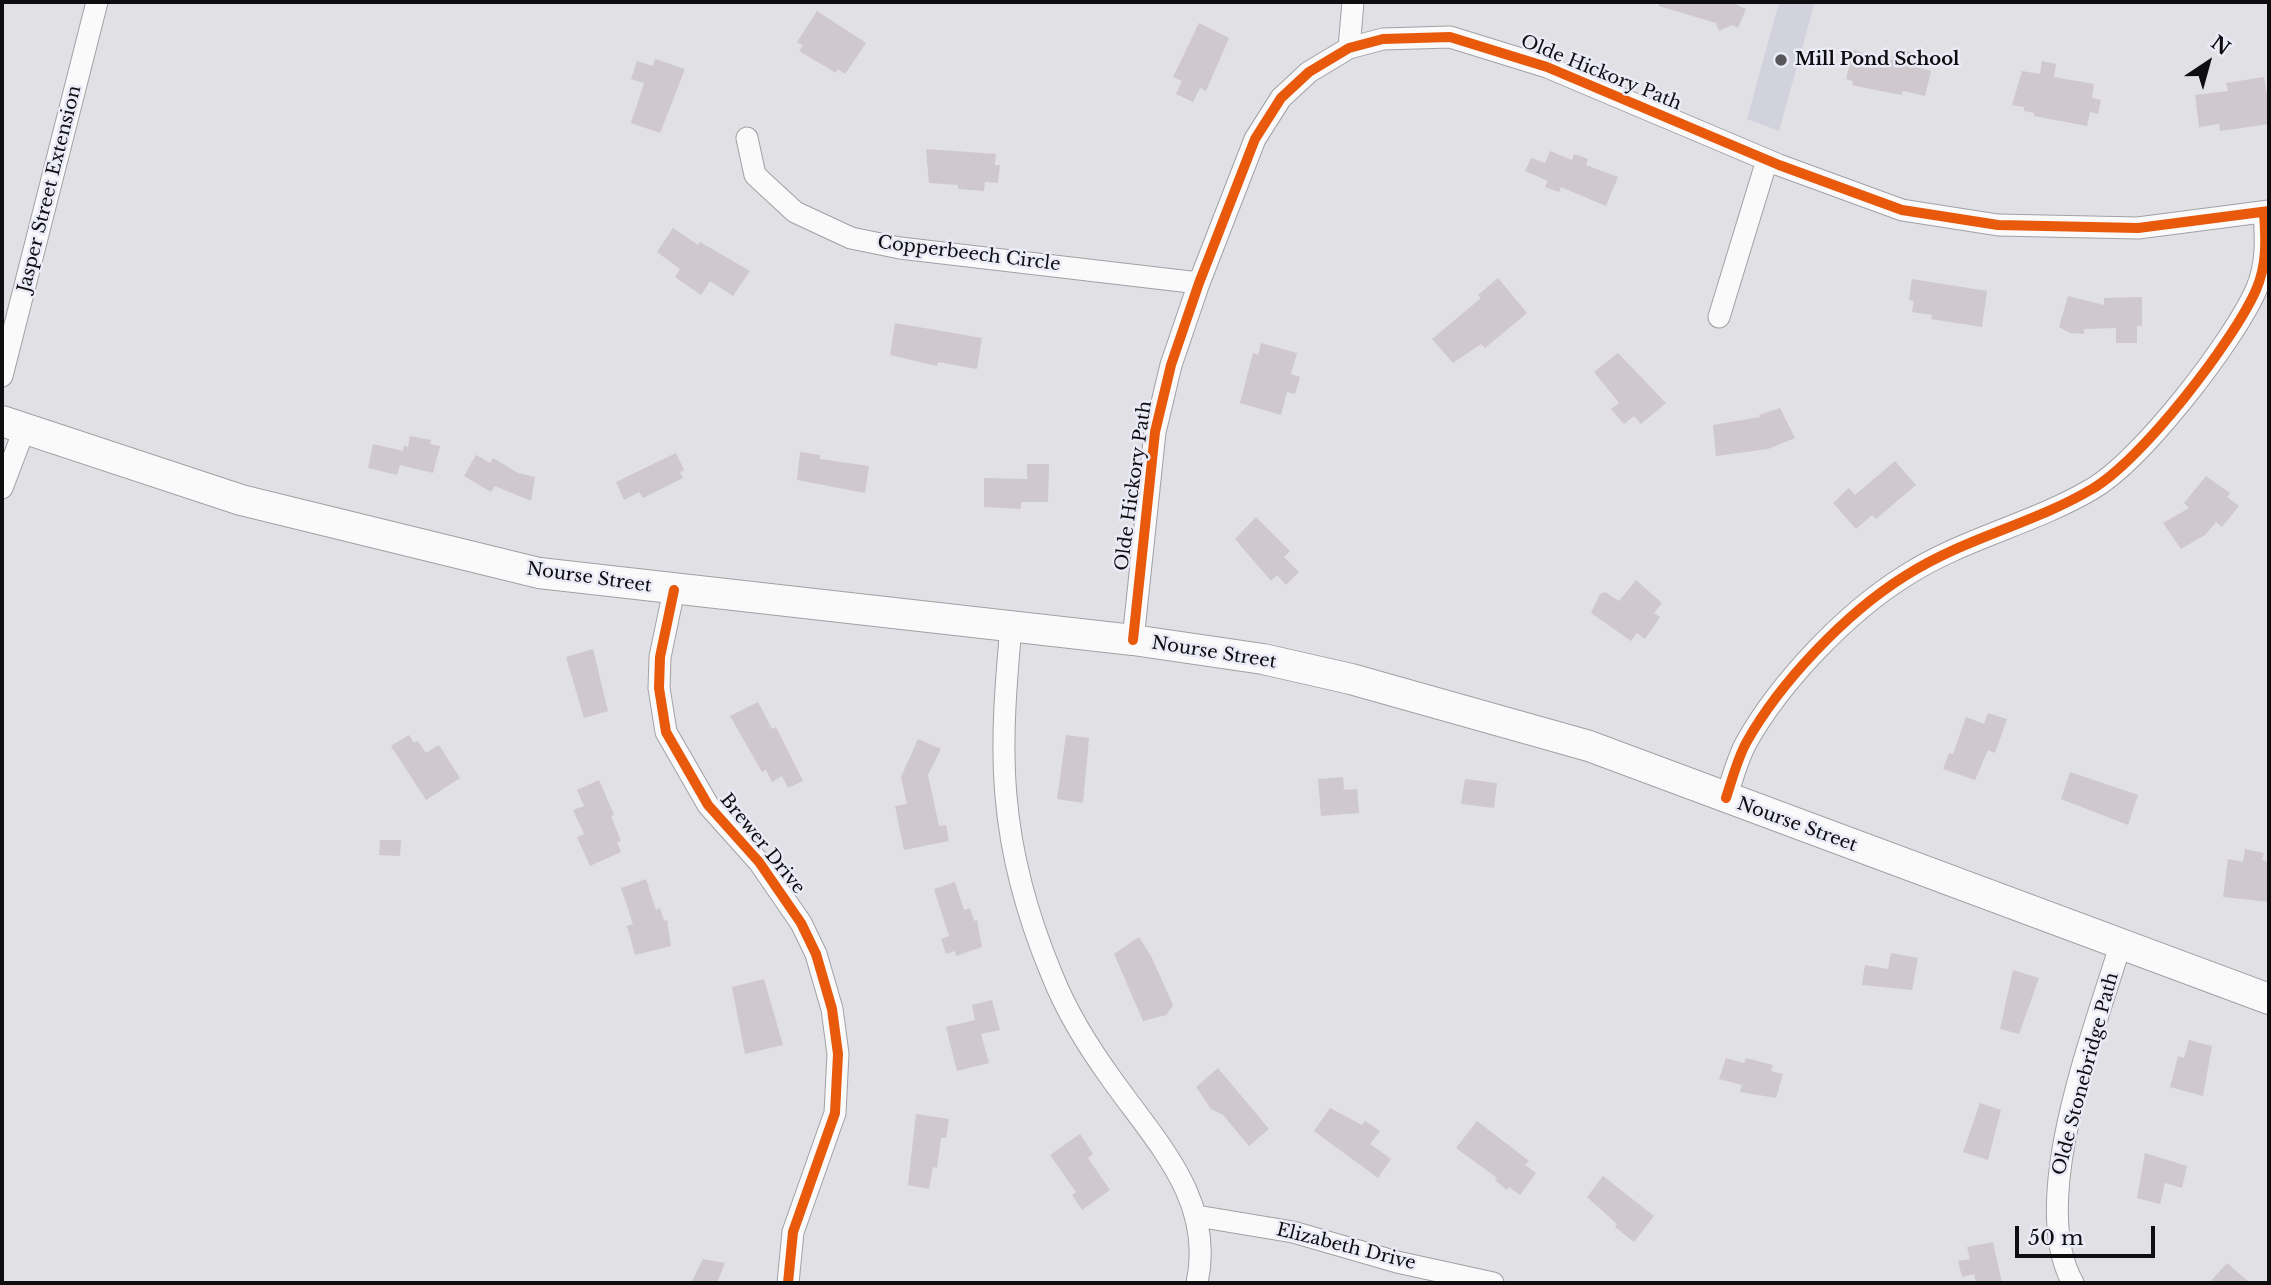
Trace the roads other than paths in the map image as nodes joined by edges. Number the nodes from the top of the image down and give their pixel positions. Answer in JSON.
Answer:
{"nodes":[{"id":1,"x":97,"y":2,"type":"edge"},
{"id":2,"x":1353,"y":2,"type":"edge"},
{"id":3,"x":1349,"y":48,"type":"junction"},
{"id":4,"x":747,"y":138,"type":"dead end"},
{"id":5,"x":1767,"y":160,"type":"junction"},
{"id":6,"x":2267,"y":212,"type":"edge"},
{"id":7,"x":1199,"y":283,"type":"junction"},
{"id":8,"x":1719,"y":317,"type":"dead end"},
{"id":9,"x":2,"y":376,"type":"edge"},
{"id":10,"x":13,"y":426,"type":"edge"},
{"id":11,"x":2,"y":488,"type":"edge"},
{"id":12,"x":674,"y":590,"type":"junction"},
{"id":13,"x":1011,"y":626,"type":"junction"},
{"id":14,"x":1133,"y":640,"type":"junction"},
{"id":15,"x":1726,"y":798,"type":"junction"},
{"id":16,"x":2120,"y":946,"type":"junction"},
{"id":17,"x":2269,"y":999,"type":"edge"},
{"id":18,"x":1198,"y":1216,"type":"junction"},
{"id":19,"x":788,"y":1283,"type":"edge"},
{"id":20,"x":1197,"y":1283,"type":"edge"},
{"id":21,"x":1493,"y":1283,"type":"edge"},
{"id":22,"x":2073,"y":1283,"type":"edge"}],
"edges":[{"from":1,"to":9,"type":"street","name":"Jasper Street Extension"},
{"from":2,"to":3,"type":"street"},
{"from":3,"to":5,"type":"street","name":"Olde Hickory Path"},
{"from":3,"to":7,"type":"street","name":"Olde Hickory Path"},
{"from":4,"to":7,"type":"street","name":"Copperbeech Circle"},
{"from":5,"to":6,"type":"street","name":"Olde Hickory Path"},
{"from":5,"to":8,"type":"street"},
{"from":6,"to":15,"type":"street"},
{"from":7,"to":14,"type":"street","name":"Olde Hickory Path"},
{"from":10,"to":11,"type":"street"},
{"from":10,"to":12,"type":"main road","name":"Nourse Street"},
{"from":12,"to":13,"type":"main road","name":"Nourse Street"},
{"from":12,"to":19,"type":"street","name":"Brewer Drive"},
{"from":13,"to":14,"type":"main road","name":"Nourse Street"},
{"from":13,"to":18,"type":"street"},
{"from":14,"to":15,"type":"main road","name":"Nourse Street"},
{"from":15,"to":16,"type":"main road","name":"Nourse Street"},
{"from":16,"to":17,"type":"main road","name":"Nourse Street"},
{"from":16,"to":22,"type":"street","name":"Olde Stonebridge Path"},
{"from":18,"to":20,"type":"street"},
{"from":18,"to":21,"type":"street","name":"Elizabeth Drive"}]}
